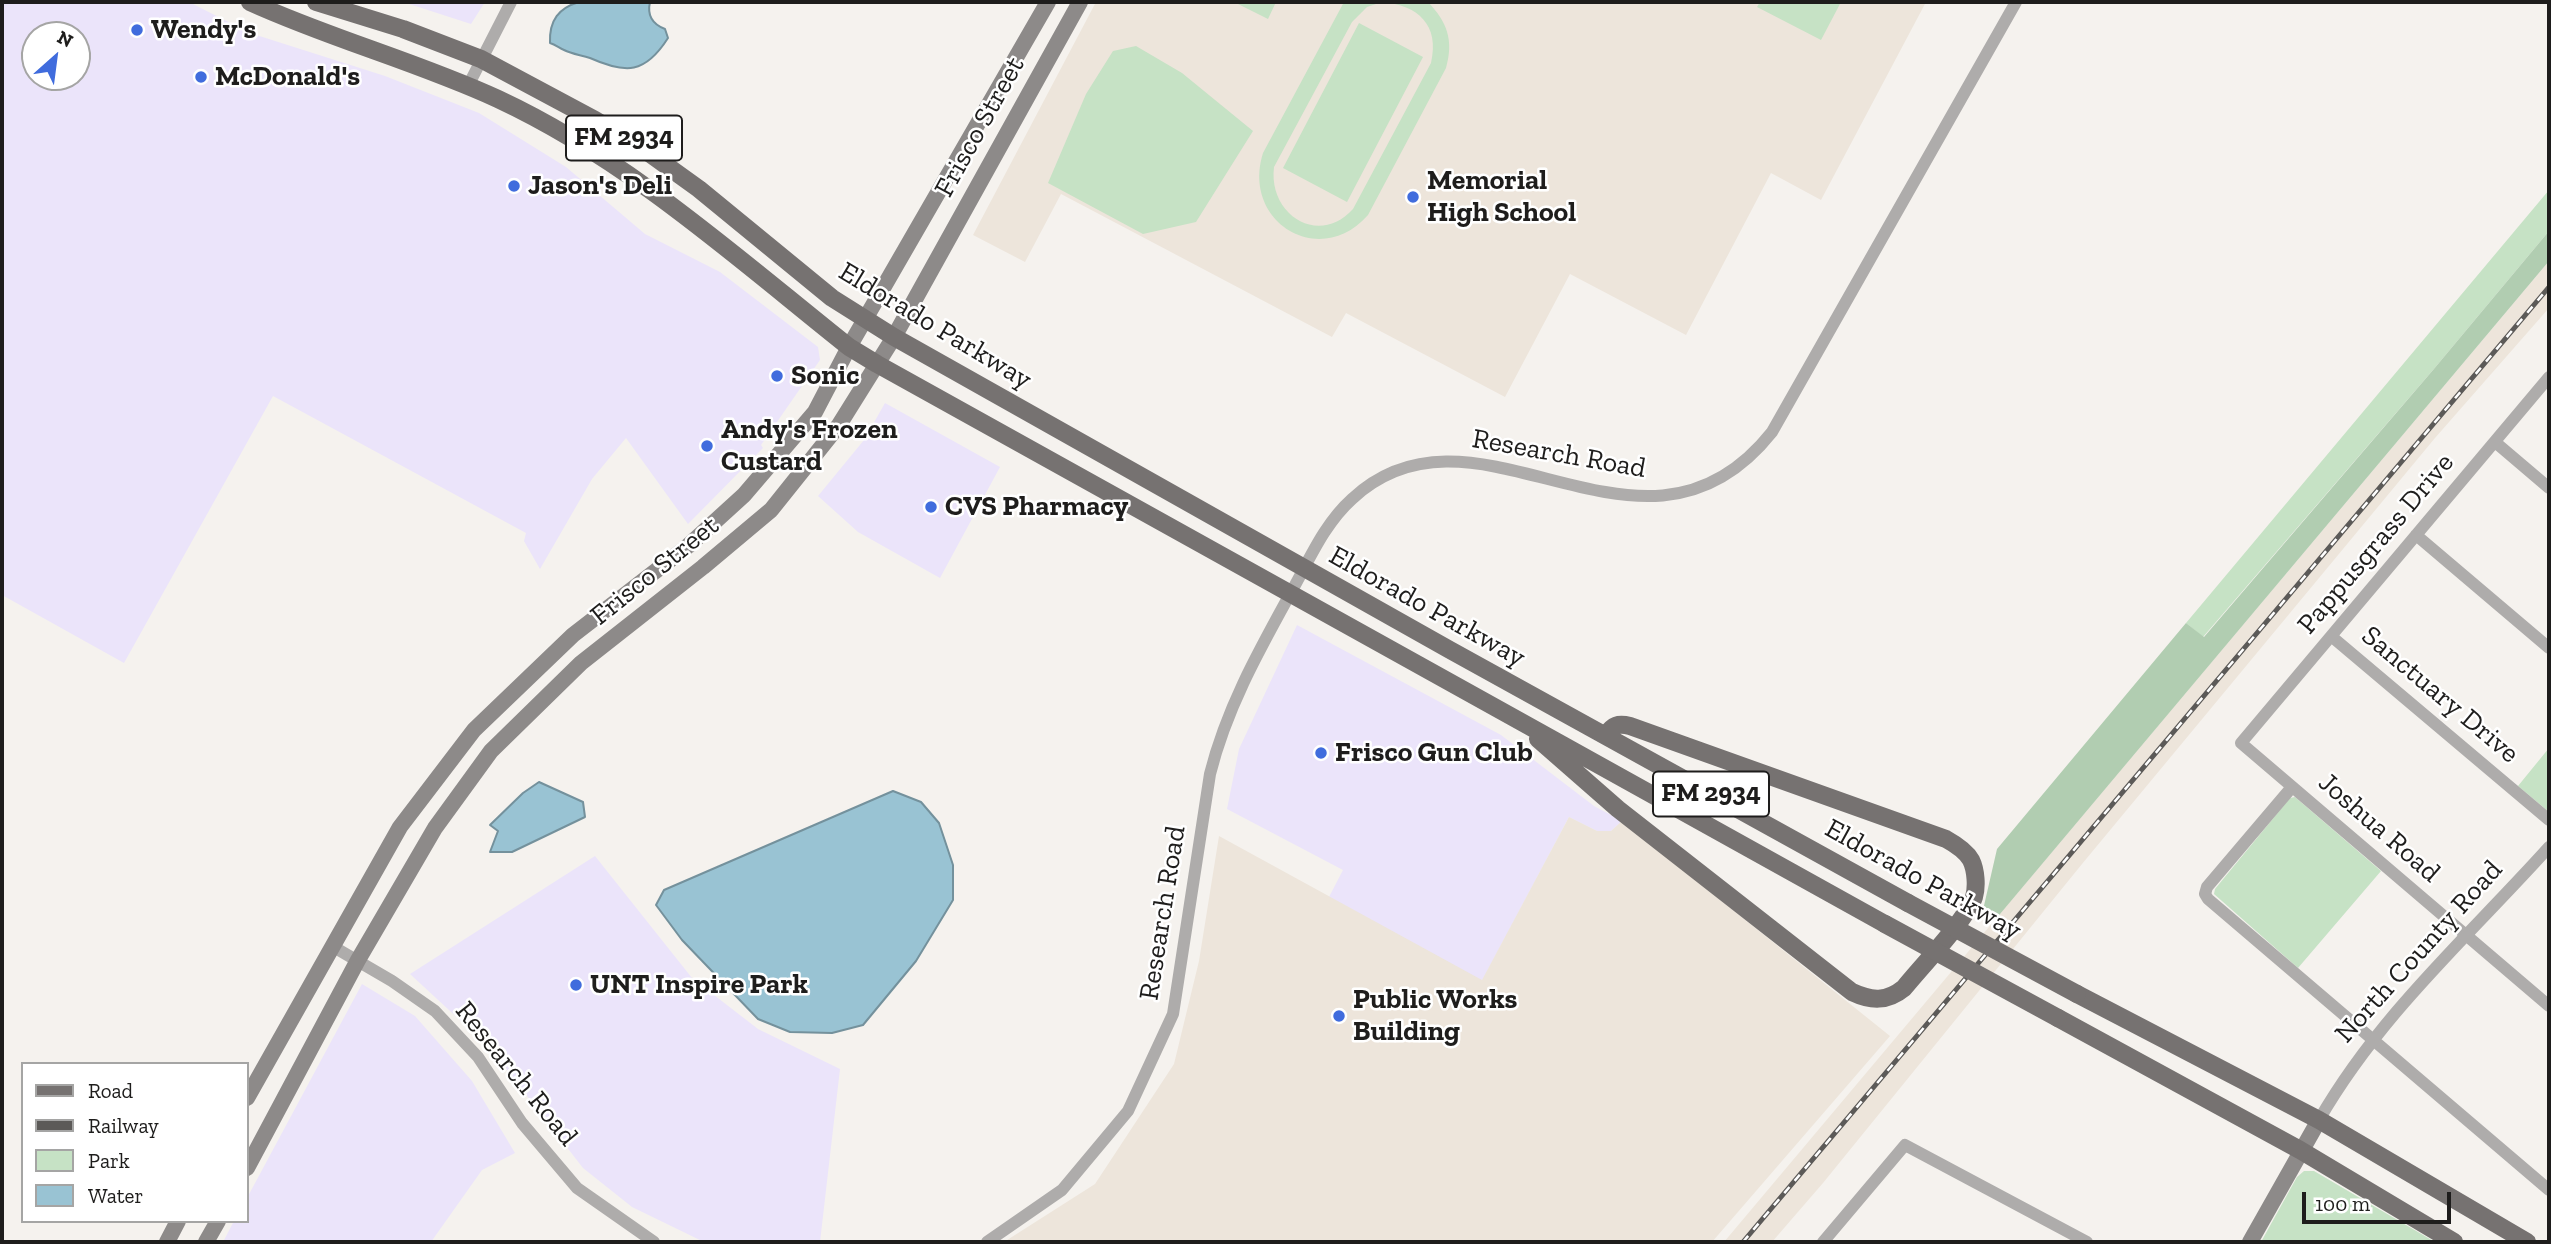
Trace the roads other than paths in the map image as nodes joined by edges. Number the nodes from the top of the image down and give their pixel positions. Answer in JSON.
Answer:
{"nodes":[{"id":1,"x":250,"y":2,"type":"edge"},
{"id":2,"x":307,"y":2,"type":"edge"},
{"id":3,"x":316,"y":2,"type":"edge"},
{"id":4,"x":511,"y":2,"type":"edge"},
{"id":5,"x":1048,"y":2,"type":"edge"},
{"id":6,"x":1080,"y":2,"type":"edge"},
{"id":7,"x":2016,"y":2,"type":"edge"},
{"id":8,"x":293,"y":14,"type":"edge"},
{"id":9,"x":1037,"y":20,"type":"junction"},
{"id":10,"x":1062,"y":33,"type":"junction"},
{"id":11,"x":481,"y":59,"type":"junction"},
{"id":12,"x":468,"y":86,"type":"junction"},
{"id":13,"x":699,"y":189,"type":"junction"},
{"id":14,"x":679,"y":210,"type":"junction"},
{"id":15,"x":865,"y":320,"type":"junction"},
{"id":16,"x":894,"y":338,"type":"junction"},
{"id":17,"x":849,"y":348,"type":"junction"},
{"id":18,"x":877,"y":365,"type":"junction"},
{"id":19,"x":2549,"y":377,"type":"edge"},
{"id":20,"x":2495,"y":442,"type":"junction"},
{"id":21,"x":1103,"y":456,"type":"junction"},
{"id":22,"x":1090,"y":481,"type":"junction"},
{"id":23,"x":2549,"y":488,"type":"edge"},
{"id":24,"x":2416,"y":535,"type":"junction"},
{"id":25,"x":1304,"y":568,"type":"junction"},
{"id":26,"x":1292,"y":593,"type":"junction"},
{"id":27,"x":2331,"y":636,"type":"junction"},
{"id":28,"x":2549,"y":648,"type":"edge"},
{"id":29,"x":1500,"y":709,"type":"junction"},
{"id":30,"x":474,"y":730,"type":"junction"},
{"id":31,"x":1606,"y":736,"type":"junction"},
{"id":32,"x":2241,"y":743,"type":"joint"},
{"id":33,"x":491,"y":751,"type":"junction"},
{"id":34,"x":2292,"y":786,"type":"junction"},
{"id":35,"x":2549,"y":820,"type":"edge"},
{"id":36,"x":2549,"y":847,"type":"edge"},
{"id":37,"x":2465,"y":935,"type":"junction"},
{"id":38,"x":332,"y":946,"type":"junction"},
{"id":39,"x":358,"y":960,"type":"junction"},
{"id":40,"x":2549,"y":1006,"type":"edge"},
{"id":41,"x":2373,"y":1038,"type":"junction"},
{"id":42,"x":248,"y":1096,"type":"edge"},
{"id":43,"x":2319,"y":1120,"type":"junction"},
{"id":44,"x":2300,"y":1150,"type":"junction"},
{"id":45,"x":249,"y":1160,"type":"edge"},
{"id":46,"x":2549,"y":1190,"type":"edge"},
{"id":47,"x":177,"y":1223,"type":"edge"},
{"id":48,"x":217,"y":1223,"type":"edge"},
{"id":49,"x":167,"y":1242,"type":"edge"},
{"id":50,"x":206,"y":1242,"type":"edge"},
{"id":51,"x":654,"y":1242,"type":"edge"},
{"id":52,"x":987,"y":1242,"type":"edge"},
{"id":53,"x":1824,"y":1242,"type":"edge"},
{"id":54,"x":2087,"y":1242,"type":"edge"},
{"id":55,"x":2250,"y":1242,"type":"edge"},
{"id":56,"x":2454,"y":1242,"type":"edge"},
{"id":57,"x":2527,"y":1242,"type":"edge"}],
"edges":[{"from":1,"to":8,"type":"main road","name":"Eldorado Parkway"},
{"from":2,"to":8,"type":"main road"},
{"from":3,"to":11,"type":"main road","name":"Eldorado Parkway","number":"FM 2934"},
{"from":4,"to":11,"type":"street"},
{"from":5,"to":9,"type":"street","name":"Frisco Street"},
{"from":6,"to":10,"type":"street","name":"Frisco Street"},
{"from":7,"to":25,"type":"street","name":"Research Road"},
{"from":8,"to":12,"type":"main road","name":"Eldorado Parkway"},
{"from":9,"to":10,"type":"street"},
{"from":9,"to":15,"type":"street","name":"Frisco Street"},
{"from":10,"to":16,"type":"street","name":"Frisco Street"},
{"from":11,"to":12,"type":"street"},
{"from":11,"to":13,"type":"main road","name":"Eldorado Parkway","number":"FM 2934"},
{"from":12,"to":14,"type":"main road","name":"Eldorado Parkway"},
{"from":13,"to":14,"type":"main road"},
{"from":13,"to":15,"type":"main road","name":"Eldorado Parkway","number":"FM 2934"},
{"from":14,"to":17,"type":"main road","name":"Eldorado Parkway"},
{"from":15,"to":16,"type":"main road","name":"Eldorado Parkway","number":"FM 2934"},
{"from":15,"to":17,"type":"street","name":"Frisco Street"},
{"from":16,"to":18,"type":"street","name":"Frisco Street"},
{"from":16,"to":21,"type":"main road","name":"Eldorado Parkway","number":"FM 2934"},
{"from":17,"to":18,"type":"main road","name":"Eldorado Parkway"},
{"from":17,"to":30,"type":"street","name":"Frisco Street"},
{"from":18,"to":22,"type":"main road","name":"Eldorado Parkway"},
{"from":18,"to":33,"type":"street","name":"Frisco Street"},
{"from":19,"to":20,"type":"street","name":"Pappusgrass Drive"},
{"from":20,"to":23,"type":"street"},
{"from":20,"to":24,"type":"street","name":"Pappusgrass Drive"},
{"from":21,"to":22,"type":"main road"},
{"from":21,"to":25,"type":"main road","name":"Eldorado Parkway","number":"FM 2934"},
{"from":22,"to":26,"type":"main road","name":"Eldorado Parkway"},
{"from":24,"to":27,"type":"street","name":"Pappusgrass Drive"},
{"from":24,"to":28,"type":"street"},
{"from":25,"to":26,"type":"street","name":"Research Road"},
{"from":25,"to":31,"type":"main road","name":"Eldorado Parkway","number":"FM 2934"},
{"from":26,"to":29,"type":"main road","name":"Eldorado Parkway"},
{"from":26,"to":52,"type":"street","name":"Research Road"},
{"from":27,"to":32,"type":"street","name":"Pappusgrass Drive"},
{"from":27,"to":35,"type":"street","name":"Sanctuary Drive"},
{"from":29,"to":31,"type":"main road"},
{"from":29,"to":44,"type":"main road","name":"Eldorado Parkway","bridge":true},
{"from":30,"to":33,"type":"street"},
{"from":30,"to":38,"type":"street","name":"Frisco Street"},
{"from":31,"to":43,"type":"main road","name":"Eldorado Parkway","number":"FM 2934","bridge":true},
{"from":32,"to":34,"type":"street","name":"Joshua Road"},
{"from":33,"to":39,"type":"street","name":"Frisco Street"},
{"from":34,"to":37,"type":"street","name":"Joshua Road"},
{"from":34,"to":41,"type":"street"},
{"from":36,"to":37,"type":"street","name":"North County Road"},
{"from":37,"to":40,"type":"street","name":"Joshua Road"},
{"from":37,"to":41,"type":"street","name":"North County Road"},
{"from":38,"to":39,"type":"street","name":"Research Road"},
{"from":38,"to":42,"type":"street","name":"Frisco Street"},
{"from":39,"to":45,"type":"street","name":"Frisco Street"},
{"from":39,"to":51,"type":"street","name":"Research Road"},
{"from":41,"to":43,"type":"street","name":"North County Road"},
{"from":41,"to":46,"type":"street"},
{"from":43,"to":44,"type":"street","name":"North County Road"},
{"from":43,"to":57,"type":"main road","name":"Eldorado Parkway"},
{"from":44,"to":55,"type":"street","name":"North County Road"},
{"from":44,"to":56,"type":"main road","name":"Eldorado Parkway"},
{"from":47,"to":49,"type":"street"},
{"from":48,"to":50,"type":"street"},
{"from":53,"to":54,"type":"street"}]}
